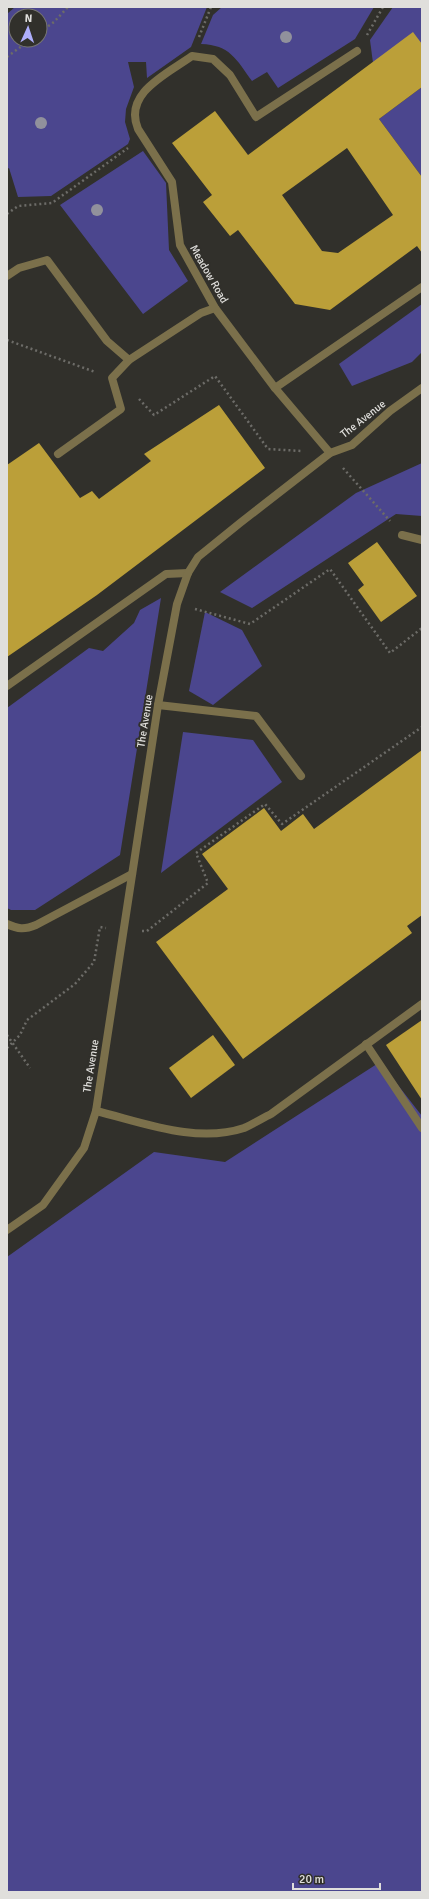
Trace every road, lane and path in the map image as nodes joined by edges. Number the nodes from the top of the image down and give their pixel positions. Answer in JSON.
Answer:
{"nodes":[{"id":1,"x":68,"y":7,"type":"edge"},
{"id":2,"x":211,"y":7,"type":"edge"},
{"id":3,"x":383,"y":7,"type":"edge"},
{"id":4,"x":48,"y":26,"type":"edge"},
{"id":5,"x":19,"y":48,"type":"edge"},
{"id":6,"x":357,"y":51,"type":"joint"},
{"id":7,"x":192,"y":56,"type":"junction"},
{"id":8,"x":7,"y":57,"type":"edge"},
{"id":9,"x":143,"y":137,"type":"junction"},
{"id":10,"x":7,"y":214,"type":"edge"},
{"id":11,"x":7,"y":276,"type":"edge"},
{"id":12,"x":422,"y":287,"type":"edge"},
{"id":13,"x":215,"y":308,"type":"junction"},
{"id":14,"x":7,"y":340,"type":"edge"},
{"id":15,"x":129,"y":360,"type":"junction"},
{"id":16,"x":112,"y":378,"type":"junction"},
{"id":17,"x":275,"y":388,"type":"junction"},
{"id":18,"x":422,"y":388,"type":"edge"},
{"id":19,"x":330,"y":453,"type":"junction"},
{"id":20,"x":58,"y":454,"type":"dead end"},
{"id":21,"x":402,"y":535,"type":"joint"},
{"id":22,"x":422,"y":540,"type":"edge"},
{"id":23,"x":188,"y":573,"type":"junction"},
{"id":24,"x":177,"y":604,"type":"junction"},
{"id":25,"x":422,"y":629,"type":"edge"},
{"id":26,"x":7,"y":686,"type":"edge"},
{"id":27,"x":158,"y":705,"type":"junction"},
{"id":28,"x":422,"y":727,"type":"edge"},
{"id":29,"x":301,"y":776,"type":"dead end"},
{"id":30,"x":132,"y":874,"type":"junction"},
{"id":31,"x":208,"y":883,"type":"dead end"},
{"id":32,"x":7,"y":924,"type":"edge"},
{"id":33,"x":422,"y":1004,"type":"edge"},
{"id":34,"x":7,"y":1035,"type":"edge"},
{"id":35,"x":366,"y":1044,"type":"junction"},
{"id":36,"x":30,"y":1068,"type":"dead end"},
{"id":37,"x":96,"y":1112,"type":"junction"},
{"id":38,"x":422,"y":1128,"type":"edge"},
{"id":39,"x":7,"y":1230,"type":"edge"}],
"edges":[{"from":1,"to":4,"type":"path"},
{"from":2,"to":7,"type":"path"},
{"from":3,"to":6,"type":"path"},
{"from":5,"to":8,"type":"path"},
{"from":6,"to":7,"type":"street"},
{"from":7,"to":9,"type":"street","name":"Meadow Road"},
{"from":9,"to":10,"type":"path"},
{"from":9,"to":13,"type":"street","name":"Meadow Road"},
{"from":11,"to":15,"type":"street"},
{"from":12,"to":17,"type":"street"},
{"from":13,"to":15,"type":"street"},
{"from":13,"to":17,"type":"street","name":"Meadow Road"},
{"from":14,"to":16,"type":"path"},
{"from":15,"to":16,"type":"street"},
{"from":16,"to":19,"type":"path"},
{"from":16,"to":20,"type":"street"},
{"from":17,"to":19,"type":"street","name":"Meadow Road"},
{"from":18,"to":19,"type":"street","name":"The Avenue"},
{"from":19,"to":21,"type":"path"},
{"from":19,"to":23,"type":"street","name":"The Avenue"},
{"from":21,"to":22,"type":"street"},
{"from":23,"to":24,"type":"street","name":"The Avenue"},
{"from":23,"to":26,"type":"street"},
{"from":24,"to":25,"type":"path"},
{"from":24,"to":27,"type":"street","name":"The Avenue"},
{"from":27,"to":29,"type":"street"},
{"from":27,"to":30,"type":"street","name":"The Avenue"},
{"from":28,"to":31,"type":"path"},
{"from":30,"to":32,"type":"street"},
{"from":30,"to":37,"type":"street","name":"The Avenue"},
{"from":33,"to":35,"type":"street"},
{"from":34,"to":36,"type":"path"},
{"from":35,"to":37,"type":"street"},
{"from":35,"to":38,"type":"street"},
{"from":37,"to":39,"type":"street","name":"The Avenue"}]}
